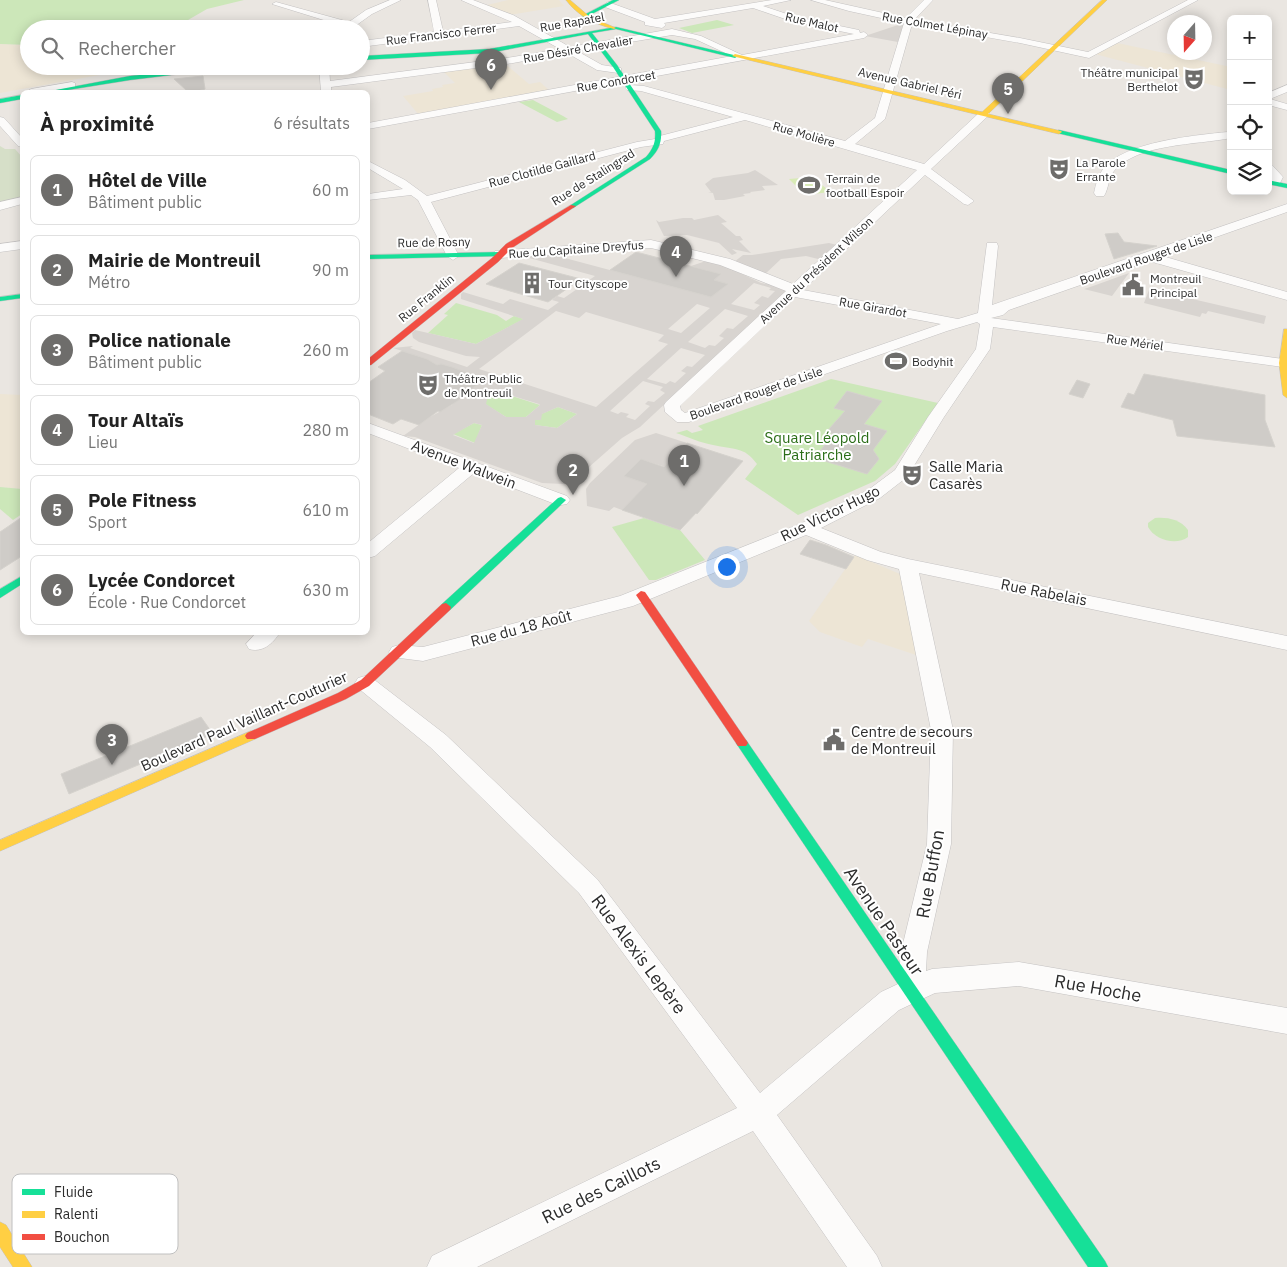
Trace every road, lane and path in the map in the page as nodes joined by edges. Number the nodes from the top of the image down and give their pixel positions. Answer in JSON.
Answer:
{"nodes":[{"id":1,"x":397,"y":0,"type":"edge"},
{"id":2,"x":432,"y":0,"type":"edge"},
{"id":3,"x":465,"y":0,"type":"edge"},
{"id":4,"x":568,"y":0,"type":"edge"},
{"id":5,"x":732,"y":0,"type":"edge"},
{"id":6,"x":787,"y":0,"type":"edge"},
{"id":7,"x":815,"y":0,"type":"edge"},
{"id":8,"x":929,"y":0,"type":"edge"},
{"id":9,"x":1105,"y":0,"type":"edge"},
{"id":10,"x":1194,"y":0,"type":"edge"},
{"id":11,"x":612,"y":2,"type":"edge"},
{"id":12,"x":310,"y":3,"type":"dead end"},
{"id":13,"x":276,"y":4,"type":"dead end"},
{"id":14,"x":752,"y":6,"type":"junction"},
{"id":15,"x":295,"y":10,"type":"junction"},
{"id":16,"x":584,"y":16,"type":"junction"},
{"id":17,"x":326,"y":20,"type":"edge"},
{"id":18,"x":358,"y":20,"type":"edge"},
{"id":19,"x":909,"y":20,"type":"junction"},
{"id":20,"x":654,"y":22,"type":"junction"},
{"id":21,"x":521,"y":23,"type":"junction"},
{"id":22,"x":616,"y":28,"type":"junction"},
{"id":23,"x":673,"y":29,"type":"dead end"},
{"id":24,"x":589,"y":32,"type":"junction"},
{"id":25,"x":440,"y":34,"type":"junction"},
{"id":26,"x":864,"y":35,"type":"joint"},
{"id":27,"x":650,"y":36,"type":"junction"},
{"id":28,"x":550,"y":40,"type":"junction"},
{"id":29,"x":370,"y":43,"type":"edge"},
{"id":30,"x":599,"y":45,"type":"junction"},
{"id":31,"x":1056,"y":46,"type":"junction"},
{"id":32,"x":568,"y":50,"type":"junction"},
{"id":33,"x":370,"y":58,"type":"edge"},
{"id":34,"x":742,"y":58,"type":"junction"},
{"id":35,"x":126,"y":75,"type":"edge"},
{"id":36,"x":157,"y":75,"type":"edge"},
{"id":37,"x":325,"y":75,"type":"edge"},
{"id":38,"x":619,"y":75,"type":"junction"},
{"id":39,"x":1287,"y":88,"type":"edge"},
{"id":40,"x":326,"y":89,"type":"edge"},
{"id":41,"x":42,"y":90,"type":"edge"},
{"id":42,"x":60,"y":90,"type":"edge"},
{"id":43,"x":888,"y":92,"type":"junction"},
{"id":44,"x":1272,"y":95,"type":"edge"},
{"id":45,"x":20,"y":96,"type":"edge"},
{"id":46,"x":5,"y":100,"type":"edge"},
{"id":47,"x":1272,"y":103,"type":"edge"},
{"id":48,"x":1287,"y":107,"type":"edge"},
{"id":49,"x":984,"y":114,"type":"junction"},
{"id":50,"x":744,"y":117,"type":"junction"},
{"id":51,"x":0,"y":120,"type":"edge"},
{"id":52,"x":370,"y":126,"type":"edge"},
{"id":53,"x":1227,"y":133,"type":"edge"},
{"id":54,"x":660,"y":141,"type":"junction"},
{"id":55,"x":20,"y":142,"type":"edge"},
{"id":56,"x":846,"y":146,"type":"junction"},
{"id":57,"x":1140,"y":151,"type":"junction"},
{"id":58,"x":370,"y":165,"type":"edge"},
{"id":59,"x":925,"y":169,"type":"junction"},
{"id":60,"x":1227,"y":171,"type":"edge"},
{"id":61,"x":1272,"y":171,"type":"edge"},
{"id":62,"x":1272,"y":182,"type":"edge"},
{"id":63,"x":1287,"y":186,"type":"edge"},
{"id":64,"x":414,"y":191,"type":"junction"},
{"id":65,"x":1100,"y":193,"type":"dead end"},
{"id":66,"x":370,"y":198,"type":"edge"},
{"id":67,"x":425,"y":200,"type":"junction"},
{"id":68,"x":968,"y":200,"type":"dead end"},
{"id":69,"x":20,"y":201,"type":"edge"},
{"id":70,"x":0,"y":206,"type":"edge"},
{"id":71,"x":1287,"y":208,"type":"edge"},
{"id":72,"x":20,"y":245,"type":"edge"},
{"id":73,"x":992,"y":246,"type":"dead end"},
{"id":74,"x":0,"y":248,"type":"edge"},
{"id":75,"x":500,"y":254,"type":"junction"},
{"id":76,"x":453,"y":256,"type":"junction"},
{"id":77,"x":370,"y":257,"type":"edge"},
{"id":78,"x":1150,"y":258,"type":"junction"},
{"id":79,"x":793,"y":290,"type":"junction"},
{"id":80,"x":20,"y":296,"type":"edge"},
{"id":81,"x":1287,"y":296,"type":"edge"},
{"id":82,"x":0,"y":300,"type":"edge"},
{"id":83,"x":984,"y":317,"type":"junction"},
{"id":84,"x":948,"y":325,"type":"junction"},
{"id":85,"x":1287,"y":330,"type":"edge"},
{"id":86,"x":370,"y":361,"type":"edge"},
{"id":87,"x":1283,"y":363,"type":"junction"},
{"id":88,"x":1287,"y":395,"type":"edge"},
{"id":89,"x":683,"y":419,"type":"joint"},
{"id":90,"x":370,"y":429,"type":"edge"},
{"id":91,"x":472,"y":466,"type":"junction"},
{"id":92,"x":561,"y":500,"type":"joint"},
{"id":93,"x":806,"y":528,"type":"junction"},
{"id":94,"x":370,"y":550,"type":"edge"},
{"id":95,"x":908,"y":565,"type":"junction"},
{"id":96,"x":20,"y":580,"type":"edge"},
{"id":97,"x":0,"y":594,"type":"edge"},
{"id":98,"x":641,"y":595,"type":"junction"},
{"id":99,"x":1287,"y":643,"type":"edge"},
{"id":100,"x":399,"y":652,"type":"junction"},
{"id":101,"x":365,"y":682,"type":"junction"},
{"id":102,"x":0,"y":846,"type":"edge"},
{"id":103,"x":911,"y":991,"type":"junction"},
{"id":104,"x":1287,"y":1022,"type":"edge"},
{"id":105,"x":758,"y":1113,"type":"junction"},
{"id":106,"x":0,"y":1231,"type":"edge"},
{"id":107,"x":12,"y":1250,"type":"edge"},
{"id":108,"x":15,"y":1254,"type":"edge"},
{"id":109,"x":23,"y":1267,"type":"edge"},
{"id":110,"x":444,"y":1267,"type":"edge"},
{"id":111,"x":866,"y":1267,"type":"edge"},
{"id":112,"x":1098,"y":1267,"type":"edge"}],
"edges":[{"from":1,"to":18,"type":"street"},
{"from":2,"to":25,"type":"street"},
{"from":3,"to":21,"type":"street","name":"Rue Molière"},
{"from":4,"to":16,"type":"main road"},
{"from":5,"to":14,"type":"street","name":"Rue Malot"},
{"from":6,"to":14,"type":"street","name":"Rue Rapatel"},
{"from":7,"to":19,"type":"street","name":"Rue Colmet Lépinay"},
{"from":8,"to":19,"type":"street"},
{"from":9,"to":31,"type":"main road","name":"Avenue du Président Wilson"},
{"from":10,"to":31,"type":"street","name":"Rue Colmet Lépinay"},
{"from":11,"to":16,"type":"main road"},
{"from":11,"to":20,"type":"street"},
{"from":12,"to":15,"type":"street"},
{"from":13,"to":15,"type":"street"},
{"from":14,"to":20,"type":"street","name":"Rue Rapatel"},
{"from":14,"to":26,"type":"street","name":"Rue Malot"},
{"from":15,"to":17,"type":"street"},
{"from":16,"to":22,"type":"main road","name":"Avenue Gabriel Péri"},
{"from":19,"to":31,"type":"street","name":"Rue Colmet Lépinay"},
{"from":19,"to":43,"type":"street"},
{"from":20,"to":22,"type":"street","name":"Rue Rapatel"},
{"from":20,"to":23,"type":"street"},
{"from":21,"to":25,"type":"street","name":"Rue Francisco Ferrer"},
{"from":21,"to":28,"type":"street","name":"Rue Molière"},
{"from":22,"to":24,"type":"main road","name":"Rue Rapatel"},
{"from":22,"to":27,"type":"main road","name":"Avenue Gabriel Péri"},
{"from":24,"to":28,"type":"main road","name":"Rue Rapatel"},
{"from":24,"to":30,"type":"main road"},
{"from":25,"to":29,"type":"street","name":"Rue Francisco Ferrer"},
{"from":26,"to":34,"type":"street","name":"Rue Condorcet"},
{"from":27,"to":30,"type":"street","name":"Rue Désiré Chevalier"},
{"from":27,"to":34,"type":"main road","name":"Avenue Gabriel Péri"},
{"from":27,"to":34,"type":"street","name":"Rue Désiré Chevalier"},
{"from":28,"to":32,"type":"street","name":"Rue Molière"},
{"from":28,"to":33,"type":"main road","name":"Rue Rapatel"},
{"from":30,"to":32,"type":"street","name":"Rue Désiré Chevalier"},
{"from":30,"to":38,"type":"main road"},
{"from":31,"to":49,"type":"main road","name":"Avenue du Président Wilson"},
{"from":32,"to":38,"type":"street","name":"Rue Molière"},
{"from":32,"to":40,"type":"street","name":"Rue Désiré Chevalier"},
{"from":34,"to":38,"type":"street","name":"Rue Condorcet"},
{"from":34,"to":43,"type":"main road","name":"Avenue Gabriel Péri"},
{"from":35,"to":41,"type":"street"},
{"from":36,"to":42,"type":"main road"},
{"from":37,"to":40,"type":"street"},
{"from":38,"to":50,"type":"street","name":"Rue Molière"},
{"from":38,"to":52,"type":"street","name":"Rue Condorcet"},
{"from":38,"to":54,"type":"main road"},
{"from":39,"to":44,"type":"street"},
{"from":43,"to":49,"type":"main road","name":"Avenue Gabriel Péri"},
{"from":43,"to":56,"type":"street"},
{"from":45,"to":46,"type":"main road"},
{"from":47,"to":48,"type":"street"},
{"from":49,"to":57,"type":"main road","name":"Avenue Gabriel Péri"},
{"from":49,"to":59,"type":"street","name":"Avenue du Président Wilson"},
{"from":50,"to":54,"type":"street","name":"Rue Clotilde Gaillard"},
{"from":50,"to":56,"type":"street","name":"Rue Molière"},
{"from":51,"to":55,"type":"street"},
{"from":53,"to":57,"type":"street"},
{"from":54,"to":67,"type":"street","name":"Rue Clotilde Gaillard"},
{"from":54,"to":75,"type":"main road","name":"Rue de Stalingrad"},
{"from":56,"to":59,"type":"street","name":"Rue Molière"},
{"from":57,"to":60,"type":"main road","name":"Avenue Gabriel Péri"},
{"from":57,"to":65,"type":"street"},
{"from":58,"to":64,"type":"street"},
{"from":59,"to":68,"type":"street","name":"Rue Molière"},
{"from":59,"to":79,"type":"street","name":"Avenue du Président Wilson"},
{"from":61,"to":62,"type":"street"},
{"from":62,"to":63,"type":"main road"},
{"from":64,"to":66,"type":"street"},
{"from":64,"to":67,"type":"street"},
{"from":67,"to":76,"type":"street"},
{"from":69,"to":70,"type":"street"},
{"from":71,"to":78,"type":"street","name":"Boulevard Rouget de Lisle"},
{"from":72,"to":74,"type":"street"},
{"from":73,"to":83,"type":"street","name":"Rue Victor Hugo"},
{"from":75,"to":76,"type":"main road","name":"Rue de Rosny"},
{"from":75,"to":79,"type":"street","name":"Rue du Capitaine Dreyfus"},
{"from":75,"to":86,"type":"main road","name":"Rue Franklin"},
{"from":76,"to":77,"type":"main road","name":"Rue de Rosny"},
{"from":78,"to":81,"type":"street"},
{"from":78,"to":83,"type":"street","name":"Boulevard Rouget de Lisle"},
{"from":79,"to":84,"type":"street","name":"Rue Girardot"},
{"from":79,"to":89,"type":"street","name":"Avenue du Président Wilson"},
{"from":80,"to":82,"type":"main road"},
{"from":83,"to":84,"type":"street","name":"Boulevard Rouget de Lisle"},
{"from":83,"to":87,"type":"street","name":"Rue Mériel"},
{"from":83,"to":93,"type":"street","name":"Rue Victor Hugo"},
{"from":84,"to":89,"type":"street","name":"Boulevard Rouget de Lisle"},
{"from":85,"to":87,"type":"main road"},
{"from":87,"to":88,"type":"main road"},
{"from":90,"to":91,"type":"street","name":"Avenue Walwein"},
{"from":91,"to":92,"type":"street","name":"Avenue Walwein"},
{"from":91,"to":94,"type":"street"},
{"from":92,"to":100,"type":"main road","name":"Boulevard Paul Vaillant-Couturier"},
{"from":93,"to":95,"type":"street","name":"Rue Rabelais"},
{"from":93,"to":98,"type":"street","name":"Rue Victor Hugo"},
{"from":95,"to":99,"type":"street","name":"Rue Rabelais"},
{"from":95,"to":103,"type":"street","name":"Rue Buffon"},
{"from":96,"to":97,"type":"main road"},
{"from":98,"to":100,"type":"street","name":"Rue du 18 Août"},
{"from":98,"to":103,"type":"main road","name":"Avenue Pasteur"},
{"from":100,"to":101,"type":"main road","name":"Boulevard Paul Vaillant-Couturier"},
{"from":101,"to":102,"type":"main road","name":"Boulevard Paul Vaillant-Couturier"},
{"from":101,"to":105,"type":"street","name":"Rue Alexis Lepère"},
{"from":103,"to":104,"type":"street","name":"Rue Hoche"},
{"from":103,"to":105,"type":"street"},
{"from":103,"to":112,"type":"main road","name":"Avenue Pasteur"},
{"from":105,"to":110,"type":"street","name":"Rue des Caillots"},
{"from":105,"to":111,"type":"street","name":"Rue Alexis Lepère"},
{"from":106,"to":107,"type":"main road"},
{"from":108,"to":109,"type":"main road"}]}
